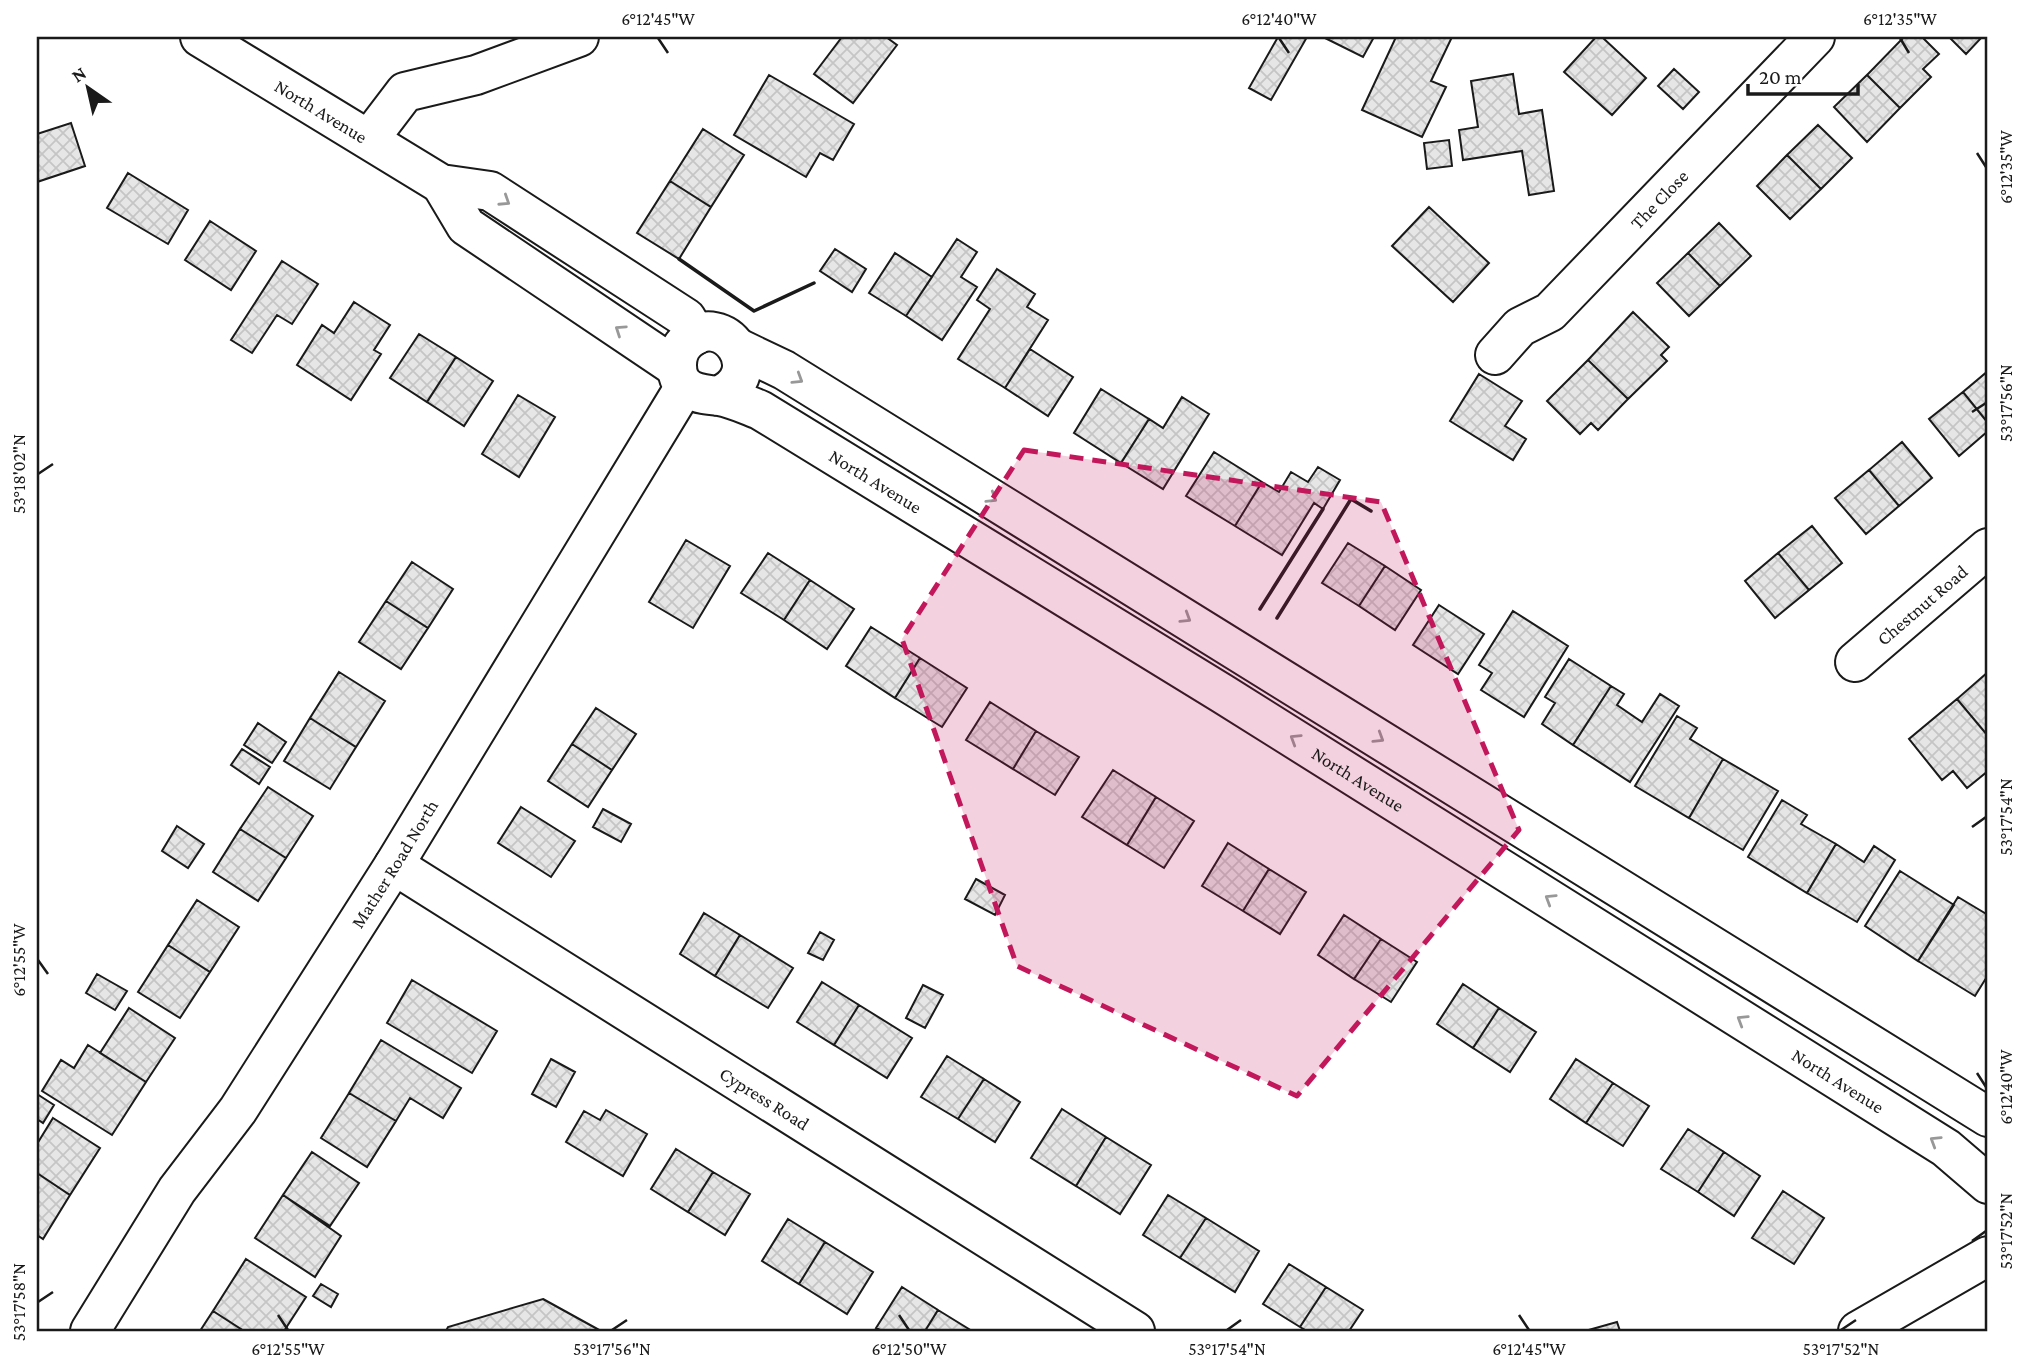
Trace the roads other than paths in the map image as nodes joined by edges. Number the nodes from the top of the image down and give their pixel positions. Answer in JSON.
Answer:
{"nodes":[{"id":1,"x":200,"y":37,"type":"edge"},
{"id":2,"x":579,"y":37,"type":"edge"},
{"id":3,"x":1815,"y":37,"type":"edge"},
{"id":4,"x":370,"y":138,"type":"junction"},
{"id":5,"x":441,"y":184,"type":"junction"},
{"id":6,"x":696,"y":335,"type":"junction"},
{"id":7,"x":738,"y":348,"type":"junction"},
{"id":8,"x":1495,"y":355,"type":"dead end"},
{"id":9,"x":693,"y":383,"type":"junction"},
{"id":10,"x":1988,"y":548,"type":"edge"},
{"id":11,"x":1855,"y":662,"type":"dead end"},
{"id":12,"x":394,"y":865,"type":"junction"},
{"id":13,"x":1988,"y":1117,"type":"edge"},
{"id":14,"x":1988,"y":1184,"type":"edge"},
{"id":15,"x":1988,"y":1256,"type":"edge"},
{"id":16,"x":90,"y":1331,"type":"edge"},
{"id":17,"x":1135,"y":1331,"type":"edge"},
{"id":18,"x":1858,"y":1331,"type":"edge"}],
"edges":[{"from":1,"to":4,"type":"street","name":"North Avenue"},
{"from":2,"to":4,"type":"street"},
{"from":3,"to":8,"type":"street","name":"The Close"},
{"from":4,"to":5,"type":"street","name":"North Avenue"},
{"from":5,"to":6,"type":"street","name":"North Avenue","one_way":true},
{"from":9,"to":5,"type":"street","name":"North Avenue","one_way":true},
{"from":6,"to":7,"type":"street"},
{"from":6,"to":9,"type":"street"},
{"from":7,"to":9,"type":"street"},
{"from":7,"to":13,"type":"street","one_way":true},
{"from":9,"to":12,"type":"street","name":"Mather Road North"},
{"from":14,"to":9,"type":"street","name":"North Avenue","one_way":true},
{"from":10,"to":11,"type":"street","name":"Chestnut Road"},
{"from":12,"to":16,"type":"street","name":"Mather Road North"},
{"from":12,"to":17,"type":"street","name":"Cypress Road"},
{"from":15,"to":18,"type":"street"}]}
